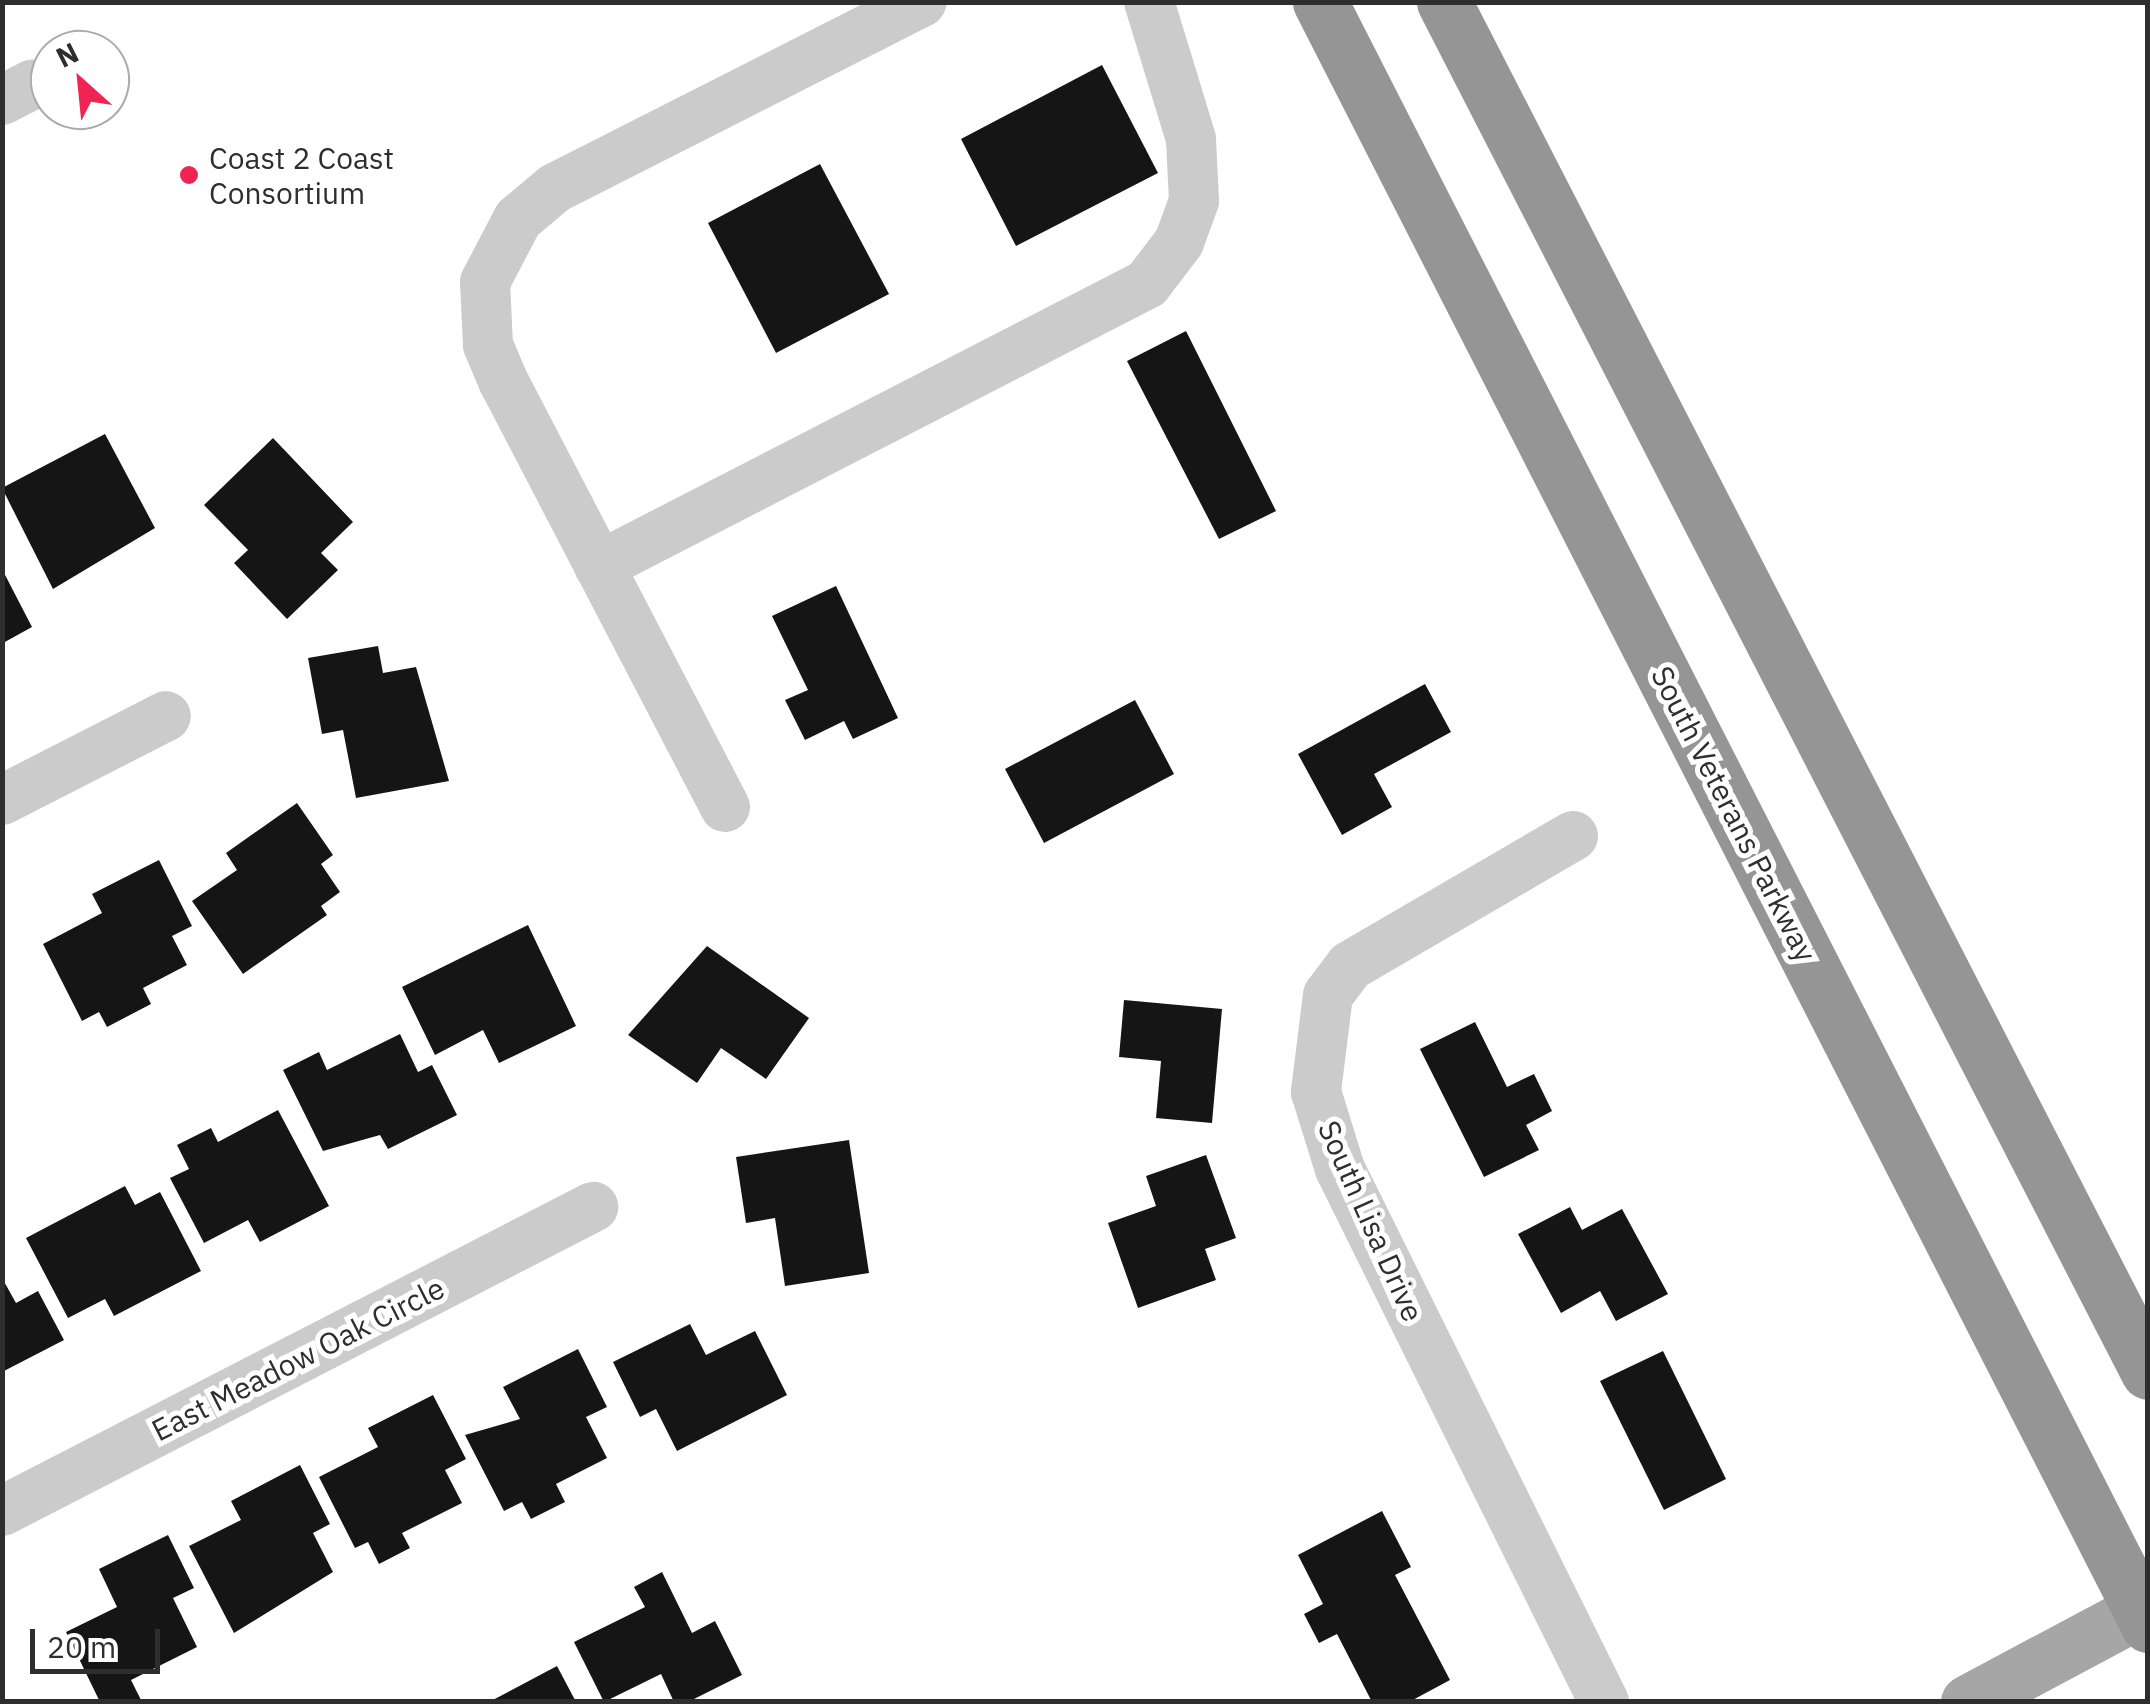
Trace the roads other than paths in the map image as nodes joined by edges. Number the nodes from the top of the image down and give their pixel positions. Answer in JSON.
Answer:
{"nodes":[{"id":1,"x":922,"y":2,"type":"edge"},
{"id":2,"x":1149,"y":2,"type":"edge"},
{"id":3,"x":1320,"y":2,"type":"edge"},
{"id":4,"x":1444,"y":2,"type":"edge"},
{"id":5,"x":599,"y":566,"type":"junction"},
{"id":6,"x":166,"y":716,"type":"dead end"},
{"id":7,"x":2,"y":800,"type":"edge"},
{"id":8,"x":724,"y":807,"type":"dead end"},
{"id":9,"x":1573,"y":836,"type":"dead end"},
{"id":10,"x":593,"y":1206,"type":"dead end"},
{"id":11,"x":2148,"y":1372,"type":"edge"},
{"id":12,"x":2,"y":1511,"type":"edge"},
{"id":13,"x":2145,"y":1614,"type":"edge"},
{"id":14,"x":1604,"y":1702,"type":"edge"},
{"id":15,"x":1968,"y":1702,"type":"edge"}],
"edges":[{"from":1,"to":5,"type":"street"},
{"from":2,"to":5,"type":"street"},
{"from":3,"to":13,"type":"highway","name":"South Veterans Parkway"},
{"from":4,"to":11,"type":"highway"},
{"from":5,"to":8,"type":"street"},
{"from":6,"to":7,"type":"street"},
{"from":9,"to":14,"type":"street","name":"South Lisa Drive"},
{"from":10,"to":12,"type":"street","name":"East Meadow Oak Circle"},
{"from":13,"to":15,"type":"main road"}]}
